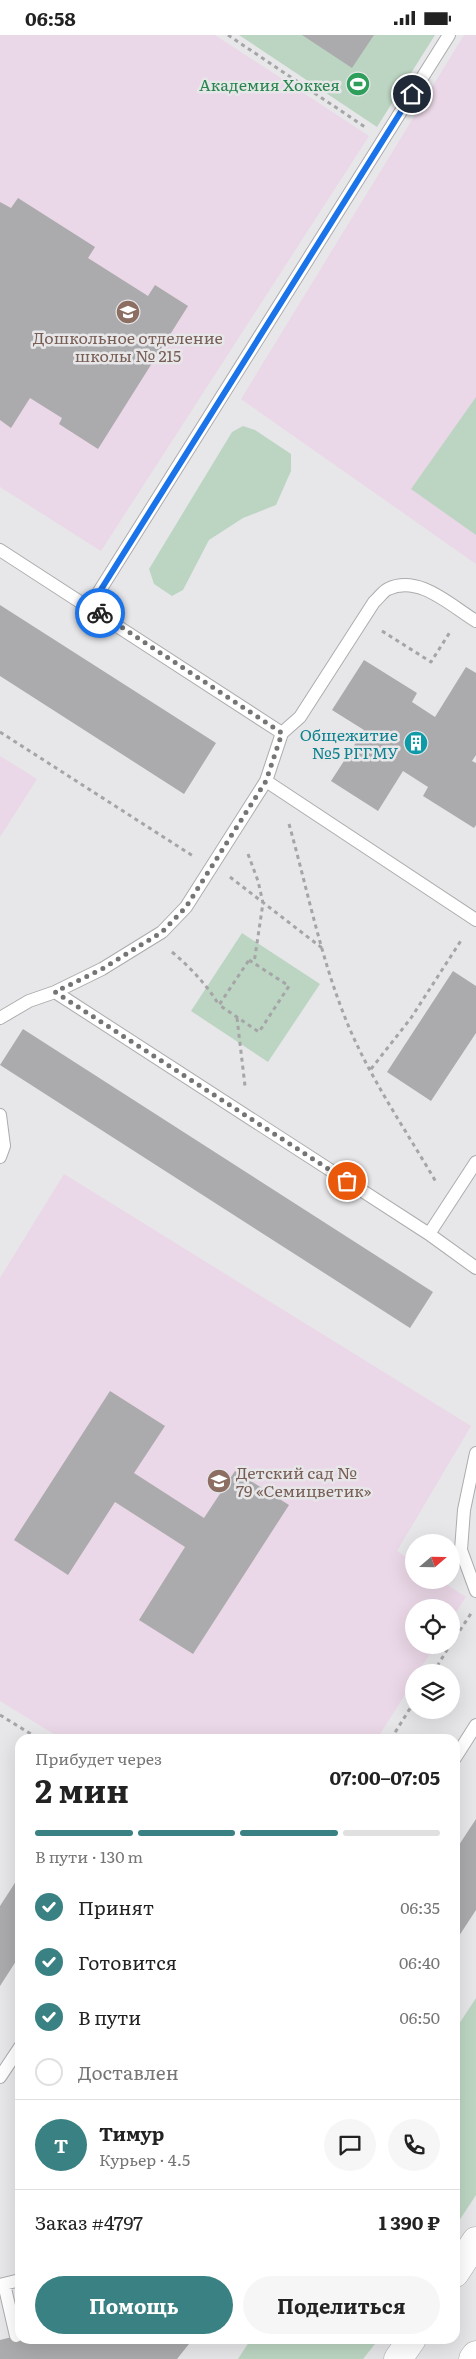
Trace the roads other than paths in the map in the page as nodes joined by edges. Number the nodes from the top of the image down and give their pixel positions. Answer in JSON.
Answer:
{"nodes":[{"id":1,"x":449,"y":35,"type":"edge"},
{"id":2,"x":0,"y":550,"type":"edge"},
{"id":3,"x":90,"y":607,"type":"junction"},
{"id":4,"x":476,"y":621,"type":"edge"},
{"id":5,"x":282,"y":733,"type":"junction"},
{"id":6,"x":266,"y":781,"type":"junction"},
{"id":7,"x":475,"y":920,"type":"edge"},
{"id":8,"x":55,"y":992,"type":"junction"},
{"id":9,"x":0,"y":1018,"type":"edge"},
{"id":10,"x":0,"y":1115,"type":"edge"},
{"id":11,"x":0,"y":1157,"type":"edge"},
{"id":12,"x":476,"y":1162,"type":"edge"},
{"id":13,"x":430,"y":1234,"type":"junction"},
{"id":14,"x":476,"y":1268,"type":"edge"},
{"id":15,"x":476,"y":1453,"type":"edge"},
{"id":16,"x":476,"y":1591,"type":"edge"},
{"id":17,"x":476,"y":1725,"type":"edge"},
{"id":18,"x":460,"y":1750,"type":"edge"},
{"id":19,"x":15,"y":2054,"type":"edge"},
{"id":20,"x":0,"y":2077,"type":"edge"},
{"id":21,"x":476,"y":2241,"type":"edge"},
{"id":22,"x":460,"y":2265,"type":"edge"},
{"id":23,"x":15,"y":2281,"type":"edge"},
{"id":24,"x":2,"y":2285,"type":"edge"},
{"id":25,"x":15,"y":2332,"type":"edge"},
{"id":26,"x":408,"y":2344,"type":"edge"},
{"id":27,"x":476,"y":2355,"type":"edge"},
{"id":28,"x":398,"y":2359,"type":"edge"},
{"id":29,"x":473,"y":2359,"type":"edge"}],
"edges":[{"from":1,"to":3,"type":"lane"},
{"from":2,"to":3,"type":"lane"},
{"from":3,"to":5,"type":"lane"},
{"from":4,"to":5,"type":"lane"},
{"from":5,"to":6,"type":"lane"},
{"from":6,"to":7,"type":"lane"},
{"from":6,"to":8,"type":"lane"},
{"from":8,"to":9,"type":"lane"},
{"from":8,"to":13,"type":"lane"},
{"from":10,"to":11,"type":"lane"},
{"from":12,"to":13,"type":"lane"},
{"from":13,"to":14,"type":"lane"},
{"from":15,"to":16,"type":"lane"},
{"from":17,"to":18,"type":"lane"},
{"from":19,"to":20,"type":"lane"},
{"from":21,"to":22,"type":"main road"},
{"from":23,"to":24,"type":"lane"},
{"from":24,"to":25,"type":"lane"},
{"from":26,"to":28,"type":"main road"},
{"from":27,"to":29,"type":"main road"}]}
